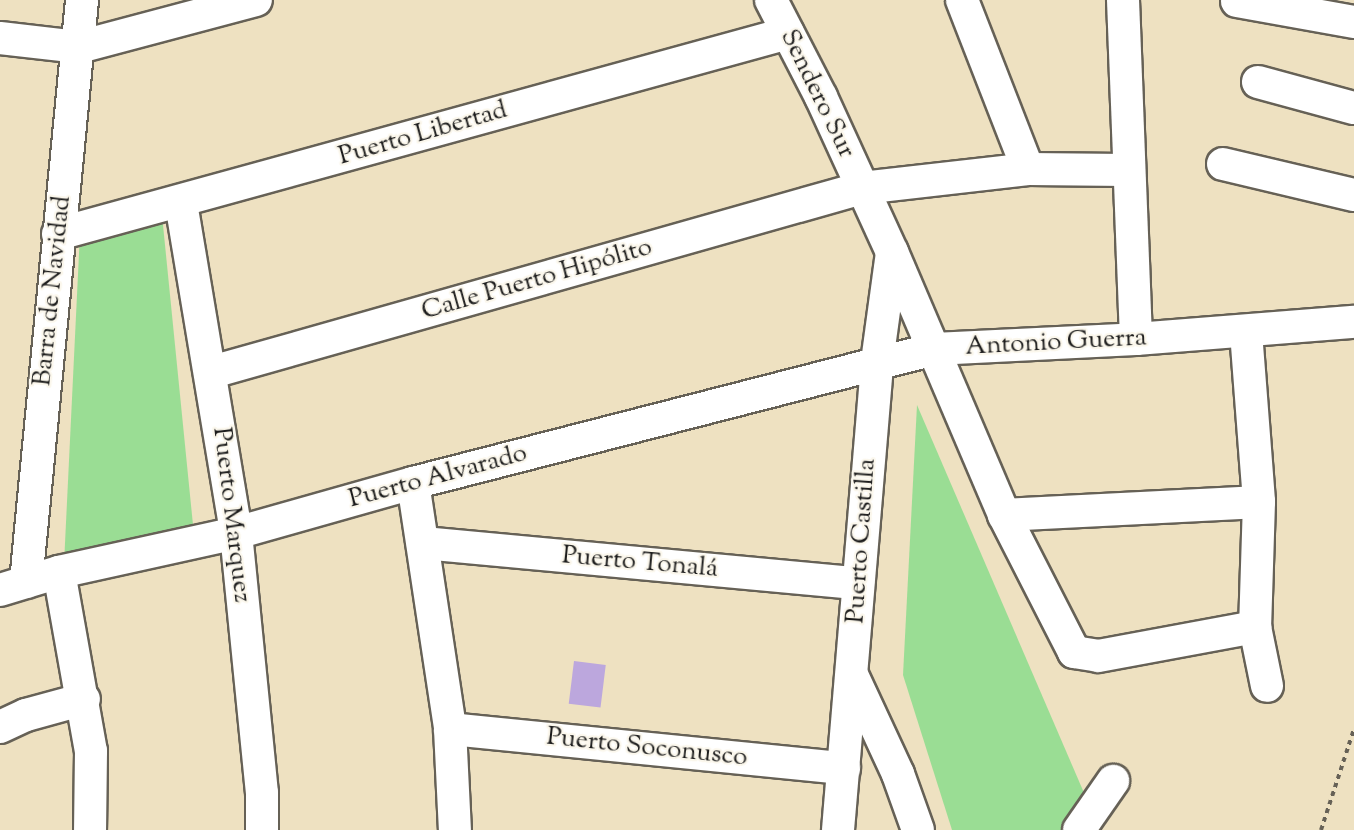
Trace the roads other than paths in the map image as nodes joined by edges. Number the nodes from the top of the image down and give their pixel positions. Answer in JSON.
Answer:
{"nodes":[{"id":1,"x":82,"y":0,"type":"edge"},
{"id":2,"x":256,"y":0,"type":"edge"},
{"id":3,"x":771,"y":0,"type":"edge"},
{"id":4,"x":962,"y":0,"type":"edge"},
{"id":5,"x":1123,"y":0,"type":"edge"},
{"id":6,"x":1237,"y":2,"type":"dead end"},
{"id":7,"x":1354,"y":22,"type":"edge"},
{"id":8,"x":788,"y":33,"type":"junction"},
{"id":9,"x":0,"y":38,"type":"edge"},
{"id":10,"x":79,"y":47,"type":"junction"},
{"id":11,"x":1257,"y":82,"type":"dead end"},
{"id":12,"x":1354,"y":108,"type":"edge"},
{"id":13,"x":1223,"y":164,"type":"dead end"},
{"id":14,"x":1028,"y":169,"type":"junction"},
{"id":15,"x":1127,"y":170,"type":"junction"},
{"id":16,"x":862,"y":188,"type":"junction"},
{"id":17,"x":1354,"y":195,"type":"edge"},
{"id":18,"x":181,"y":203,"type":"junction"},
{"id":19,"x":58,"y":234,"type":"junction"},
{"id":20,"x":892,"y":252,"type":"junction"},
{"id":21,"x":1354,"y":322,"type":"edge"},
{"id":22,"x":1246,"y":332,"type":"junction"},
{"id":23,"x":1136,"y":339,"type":"junction"},
{"id":24,"x":934,"y":349,"type":"junction"},
{"id":25,"x":877,"y":362,"type":"junction"},
{"id":26,"x":212,"y":372,"type":"junction"},
{"id":27,"x":412,"y":483,"type":"junction"},
{"id":28,"x":1258,"y":502,"type":"junction"},
{"id":29,"x":1004,"y":515,"type":"junction"},
{"id":30,"x":236,"y":533,"type":"junction"},
{"id":31,"x":423,"y":543,"type":"junction"},
{"id":32,"x":59,"y":572,"type":"junction"},
{"id":33,"x":858,"y":584,"type":"junction"},
{"id":34,"x":13,"y":586,"type":"edge"},
{"id":35,"x":1254,"y":627,"type":"junction"},
{"id":36,"x":853,"y":676,"type":"junction"},
{"id":37,"x":1267,"y":686,"type":"dead end"},
{"id":38,"x":84,"y":699,"type":"junction"},
{"id":39,"x":0,"y":727,"type":"edge"},
{"id":40,"x":450,"y":729,"type":"junction"},
{"id":41,"x":844,"y":768,"type":"junction"},
{"id":42,"x":1113,"y":781,"type":"dead end"},
{"id":43,"x":90,"y":830,"type":"edge"},
{"id":44,"x":262,"y":830,"type":"edge"},
{"id":45,"x":455,"y":830,"type":"edge"},
{"id":46,"x":838,"y":830,"type":"edge"},
{"id":47,"x":918,"y":830,"type":"edge"},
{"id":48,"x":1079,"y":830,"type":"edge"}],
"edges":[{"from":1,"to":10,"type":"street","name":"Barra de Navidad"},
{"from":2,"to":10,"type":"street"},
{"from":3,"to":8,"type":"street","name":"Sendero Sur"},
{"from":4,"to":14,"type":"street"},
{"from":5,"to":15,"type":"street"},
{"from":6,"to":7,"type":"street"},
{"from":8,"to":16,"type":"street","name":"Sendero Sur"},
{"from":8,"to":18,"type":"street","name":"Puerto Libertad"},
{"from":9,"to":10,"type":"street"},
{"from":10,"to":19,"type":"street","name":"Barra de Navidad"},
{"from":11,"to":12,"type":"street"},
{"from":13,"to":17,"type":"street"},
{"from":14,"to":15,"type":"street","name":"Calle Puerto Hipólito"},
{"from":14,"to":16,"type":"street","name":"Calle Puerto Hipólito"},
{"from":15,"to":23,"type":"street"},
{"from":16,"to":20,"type":"street","name":"Antonio Guerra"},
{"from":16,"to":26,"type":"street","name":"Calle Puerto Hipólito"},
{"from":18,"to":19,"type":"street","name":"Puerto Libertad"},
{"from":18,"to":26,"type":"street","name":"Puerto Marquez"},
{"from":19,"to":34,"type":"street","name":"Barra de Navidad"},
{"from":20,"to":24,"type":"street","name":"Antonio Guerra"},
{"from":20,"to":25,"type":"street","name":"Puerto Castilla"},
{"from":21,"to":22,"type":"street","name":"Antonio Guerra"},
{"from":22,"to":23,"type":"street","name":"Antonio Guerra"},
{"from":22,"to":28,"type":"street"},
{"from":23,"to":24,"type":"street","name":"Antonio Guerra"},
{"from":24,"to":25,"type":"street","name":"Puerto Alvarado"},
{"from":24,"to":29,"type":"street"},
{"from":25,"to":27,"type":"street","name":"Puerto Alvarado"},
{"from":25,"to":33,"type":"street","name":"Puerto Castilla"},
{"from":26,"to":30,"type":"street","name":"Puerto Marquez"},
{"from":27,"to":30,"type":"street","name":"Puerto Alvarado"},
{"from":27,"to":31,"type":"street"},
{"from":28,"to":29,"type":"street"},
{"from":28,"to":35,"type":"street"},
{"from":29,"to":35,"type":"street"},
{"from":30,"to":32,"type":"street","name":"Puerto Alvarado"},
{"from":30,"to":44,"type":"street","name":"Puerto Marquez"},
{"from":31,"to":33,"type":"street","name":"Puerto Tonalá"},
{"from":31,"to":40,"type":"street"},
{"from":32,"to":34,"type":"street","name":"Puerto Alvarado"},
{"from":32,"to":38,"type":"street"},
{"from":33,"to":36,"type":"street","name":"Puerto Castilla"},
{"from":35,"to":37,"type":"street"},
{"from":36,"to":41,"type":"street","name":"Puerto Castilla"},
{"from":36,"to":47,"type":"street"},
{"from":38,"to":39,"type":"street"},
{"from":38,"to":43,"type":"street"},
{"from":40,"to":41,"type":"street","name":"Puerto Soconusco"},
{"from":40,"to":45,"type":"street"},
{"from":41,"to":46,"type":"street","name":"Puerto Castilla"},
{"from":42,"to":48,"type":"street"}]}
